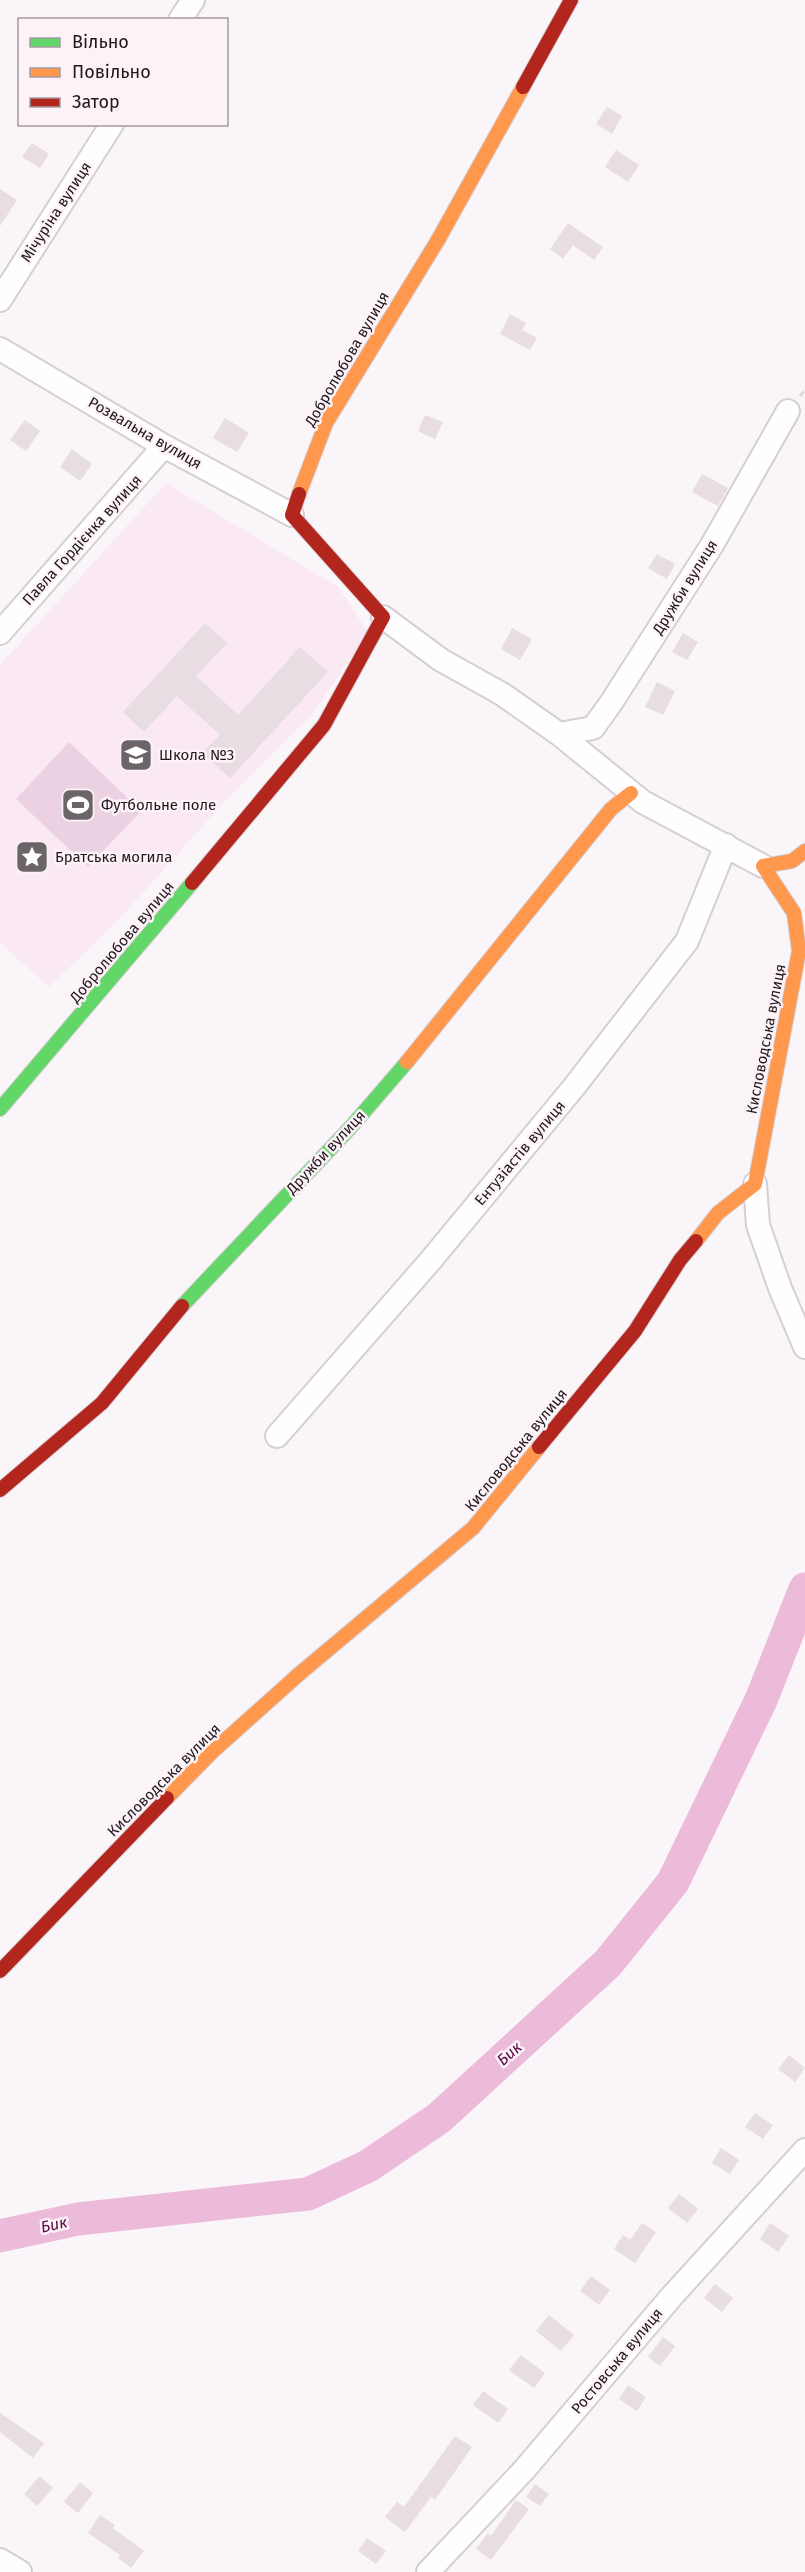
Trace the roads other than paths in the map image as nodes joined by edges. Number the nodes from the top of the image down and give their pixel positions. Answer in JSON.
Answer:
{"nodes":[{"id":1,"x":193,"y":0,"type":"edge"},
{"id":2,"x":571,"y":0,"type":"edge"},
{"id":3,"x":181,"y":18,"type":"edge"},
{"id":4,"x":111,"y":126,"type":"edge"},
{"id":5,"x":0,"y":300,"type":"edge"},
{"id":6,"x":0,"y":349,"type":"edge"},
{"id":7,"x":788,"y":411,"type":"dead end"},
{"id":8,"x":164,"y":446,"type":"junction"},
{"id":9,"x":292,"y":514,"type":"junction"},
{"id":10,"x":383,"y":617,"type":"junction"},
{"id":11,"x":0,"y":633,"type":"edge"},
{"id":12,"x":559,"y":734,"type":"junction"},
{"id":13,"x":631,"y":793,"type":"junction"},
{"id":14,"x":726,"y":845,"type":"junction"},
{"id":15,"x":805,"y":851,"type":"edge"},
{"id":16,"x":763,"y":866,"type":"junction"},
{"id":17,"x":0,"y":1109,"type":"edge"},
{"id":18,"x":755,"y":1184,"type":"junction"},
{"id":19,"x":805,"y":1347,"type":"edge"},
{"id":20,"x":277,"y":1436,"type":"dead end"},
{"id":21,"x":0,"y":1490,"type":"edge"},
{"id":22,"x":0,"y":1971,"type":"edge"},
{"id":23,"x":805,"y":2150,"type":"edge"},
{"id":24,"x":0,"y":2560,"type":"edge"},
{"id":25,"x":20,"y":2572,"type":"edge"},
{"id":26,"x":428,"y":2572,"type":"edge"}],
"edges":[{"from":1,"to":3,"type":"street"},
{"from":2,"to":9,"type":"street","name":"Добролюбова вулиця"},
{"from":4,"to":5,"type":"street","name":"Мічуріна вулиця"},
{"from":6,"to":8,"type":"street","name":"Розвальна вулиця"},
{"from":7,"to":12,"type":"street","name":"Дружби вулиця"},
{"from":8,"to":9,"type":"street","name":"Розвальна вулиця"},
{"from":8,"to":11,"type":"street","name":"Павла Гордієнка вулиця"},
{"from":9,"to":10,"type":"street"},
{"from":10,"to":12,"type":"street"},
{"from":10,"to":17,"type":"street","name":"Добролюбова вулиця"},
{"from":12,"to":13,"type":"street"},
{"from":13,"to":14,"type":"street"},
{"from":13,"to":21,"type":"street","name":"Дружби вулиця"},
{"from":14,"to":16,"type":"street"},
{"from":14,"to":20,"type":"street","name":"Ентузіастів вулиця"},
{"from":15,"to":16,"type":"street"},
{"from":16,"to":18,"type":"street","name":"Кисловодська вулиця"},
{"from":18,"to":19,"type":"street"},
{"from":18,"to":22,"type":"street","name":"Кисловодська вулиця"},
{"from":23,"to":26,"type":"street","name":"Ростовська вулиця"},
{"from":24,"to":25,"type":"street"}]}
